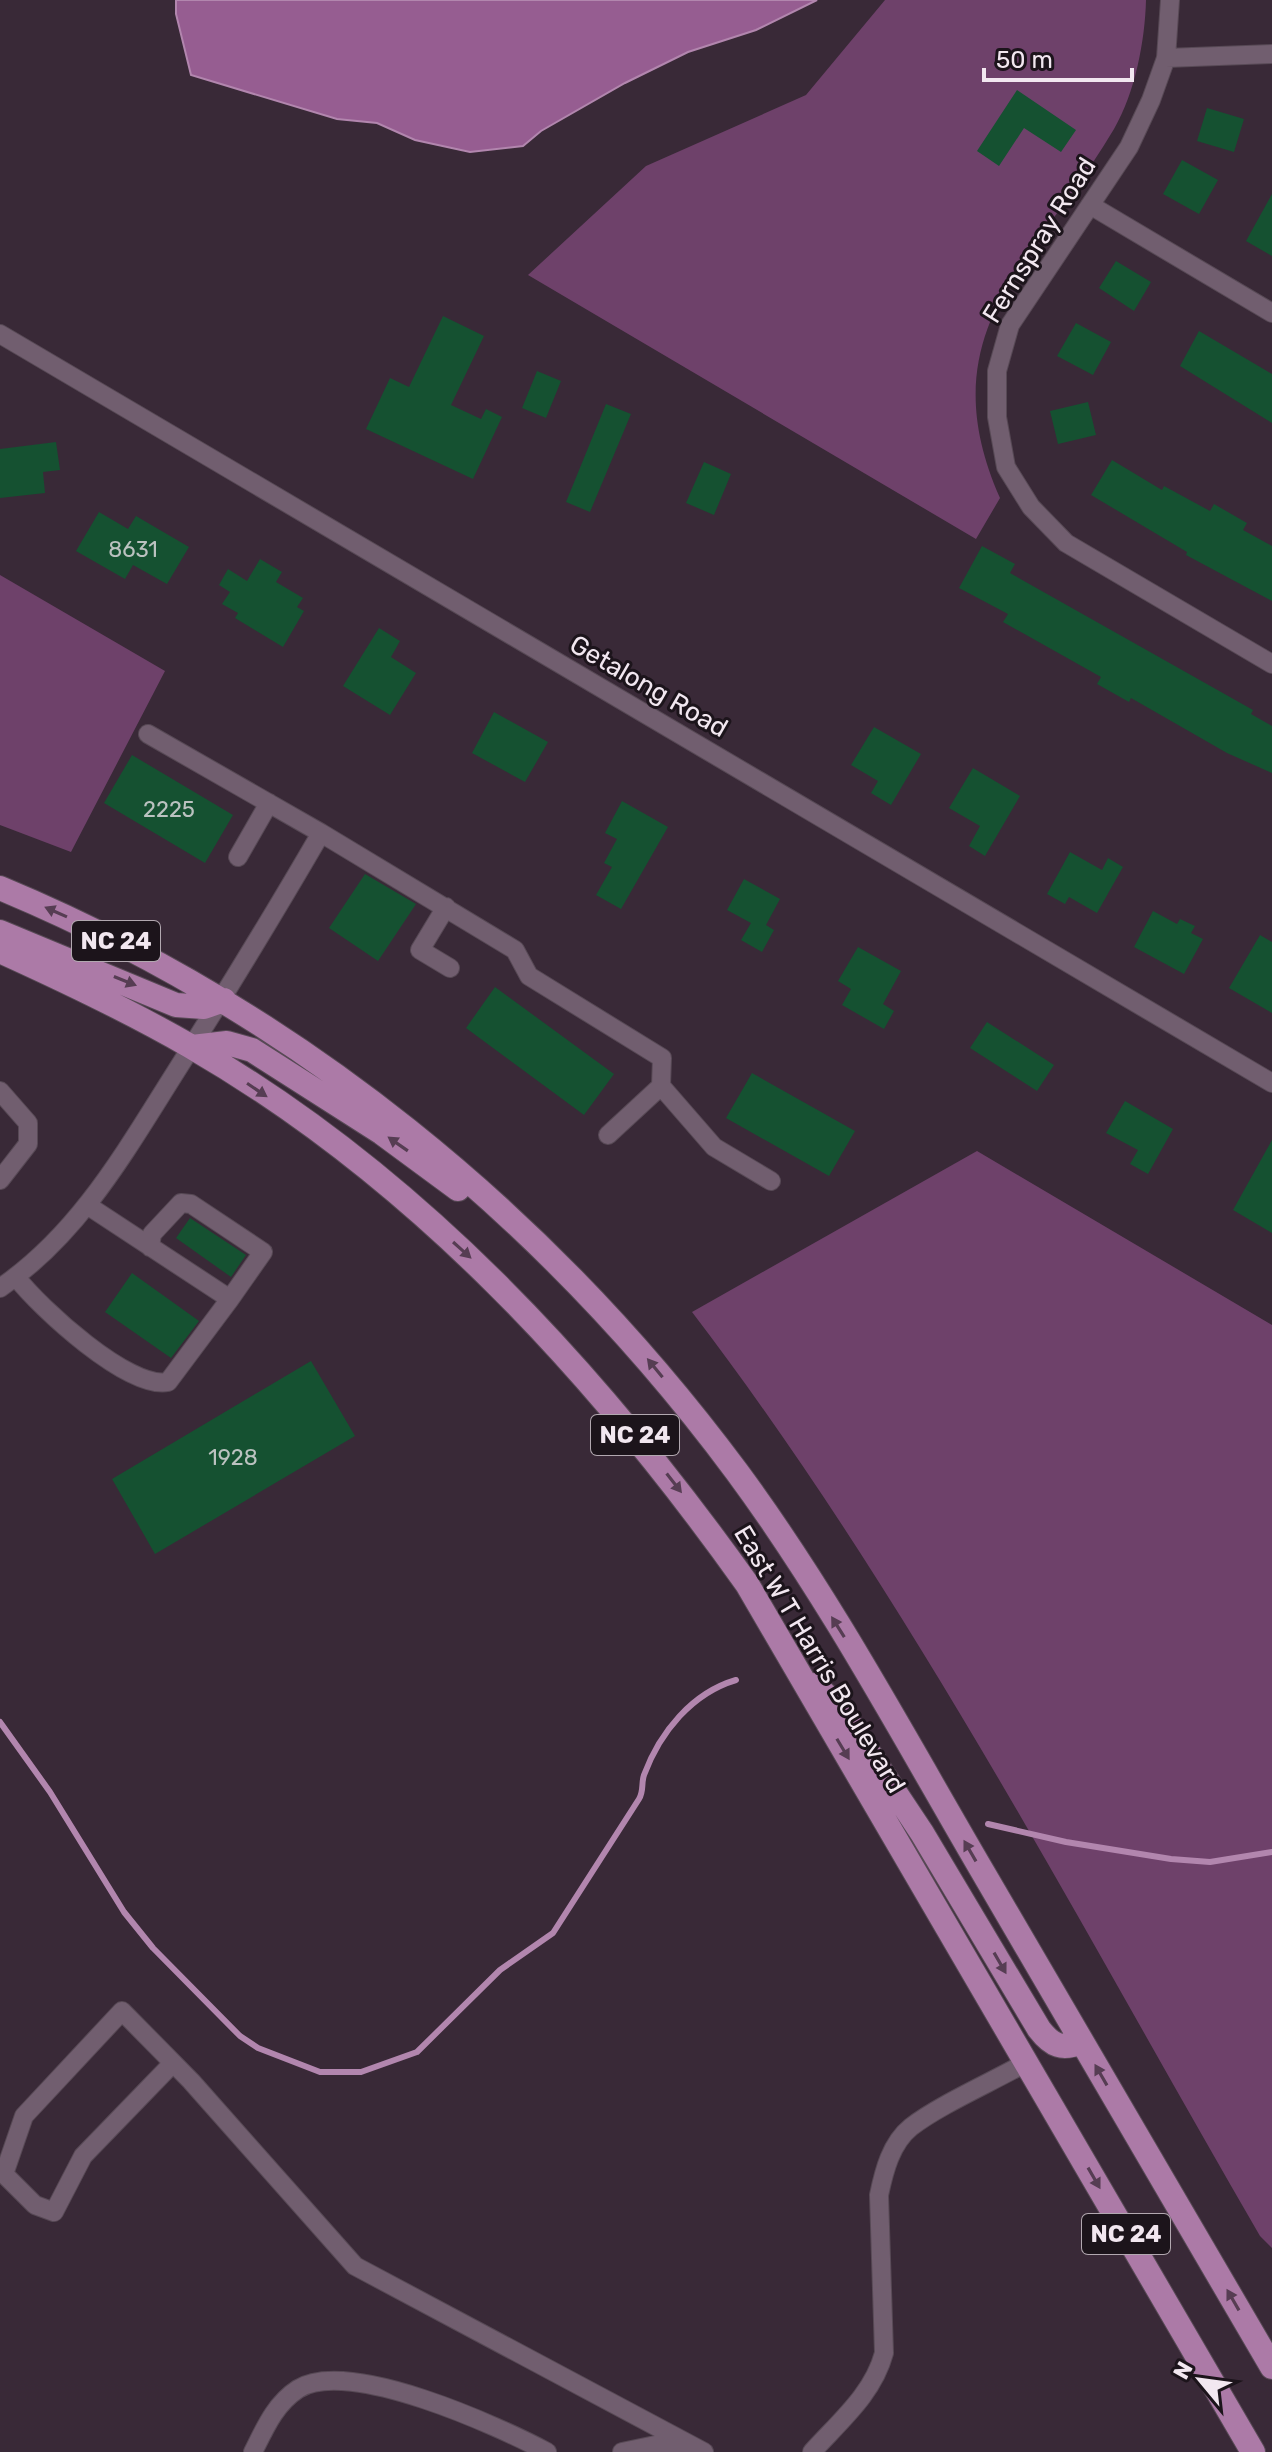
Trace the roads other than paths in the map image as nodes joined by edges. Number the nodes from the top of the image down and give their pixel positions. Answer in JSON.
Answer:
{"nodes":[{"id":1,"x":1170,"y":0,"type":"edge"},
{"id":2,"x":1272,"y":54,"type":"edge"},
{"id":3,"x":1166,"y":58,"type":"junction"},
{"id":4,"x":1090,"y":205,"type":"junction"},
{"id":5,"x":1272,"y":313,"type":"edge"},
{"id":6,"x":0,"y":334,"type":"edge"},
{"id":7,"x":1272,"y":664,"type":"edge"},
{"id":8,"x":148,"y":734,"type":"dead end"},
{"id":9,"x":269,"y":803,"type":"junction"},
{"id":10,"x":321,"y":833,"type":"junction"},
{"id":11,"x":238,"y":857,"type":"dead end"},
{"id":12,"x":0,"y":888,"type":"edge"},
{"id":13,"x":446,"y":907,"type":"junction"},
{"id":14,"x":0,"y":932,"type":"edge"},
{"id":15,"x":0,"y":951,"type":"edge"},
{"id":16,"x":450,"y":968,"type":"dead end"},
{"id":17,"x":224,"y":1000,"type":"junction"},
{"id":18,"x":192,"y":1047,"type":"junction"},
{"id":19,"x":1272,"y":1083,"type":"edge"},
{"id":20,"x":661,"y":1086,"type":"junction"},
{"id":21,"x":0,"y":1091,"type":"edge"},
{"id":22,"x":608,"y":1135,"type":"dead end"},
{"id":23,"x":0,"y":1180,"type":"edge"},
{"id":24,"x":771,"y":1181,"type":"dead end"},
{"id":25,"x":87,"y":1205,"type":"junction"},
{"id":26,"x":150,"y":1247,"type":"junction"},
{"id":27,"x":551,"y":1256,"type":"junction"},
{"id":28,"x":8,"y":1282,"type":"edge"},
{"id":29,"x":230,"y":1299,"type":"junction"},
{"id":30,"x":798,"y":1670,"type":"junction"},
{"id":31,"x":1082,"y":2042,"type":"junction"},
{"id":32,"x":1027,"y":2062,"type":"junction"},
{"id":33,"x":173,"y":2063,"type":"junction"},
{"id":34,"x":1272,"y":2367,"type":"edge"},
{"id":35,"x":701,"y":2449,"type":"edge"},
{"id":36,"x":253,"y":2452,"type":"edge"},
{"id":37,"x":547,"y":2452,"type":"edge"},
{"id":38,"x":622,"y":2452,"type":"edge"},
{"id":39,"x":812,"y":2452,"type":"edge"},
{"id":40,"x":1253,"y":2452,"type":"edge"}],
"edges":[{"from":1,"to":3,"type":"street","name":"Fernspray Road"},
{"from":2,"to":3,"type":"street"},
{"from":3,"to":4,"type":"street","name":"Fernspray Road"},
{"from":4,"to":5,"type":"street"},
{"from":4,"to":7,"type":"street","name":"Fernspray Road"},
{"from":6,"to":19,"type":"street","name":"Getalong Road"},
{"from":8,"to":9,"type":"street"},
{"from":9,"to":10,"type":"street"},
{"from":9,"to":11,"type":"street"},
{"from":10,"to":13,"type":"street"},
{"from":10,"to":17,"type":"street"},
{"from":17,"to":12,"type":"main road","name":"East W T Harris Boulevard","number":"NC 24","one_way":true},
{"from":13,"to":16,"type":"street"},
{"from":13,"to":20,"type":"street"},
{"from":14,"to":17,"type":"main road","one_way":true},
{"from":15,"to":18,"type":"main road","name":"East W T Harris Boulevard","number":"NC 24"},
{"from":17,"to":18,"type":"street"},
{"from":17,"to":27,"type":"main road","name":"East W T Harris Boulevard","number":"NC 24"},
{"from":18,"to":25,"type":"street"},
{"from":27,"to":18,"type":"main road","one_way":true},
{"from":18,"to":30,"type":"main road","name":"East W T Harris Boulevard","number":"NC 24","one_way":true},
{"from":20,"to":22,"type":"street"},
{"from":20,"to":24,"type":"street"},
{"from":21,"to":23,"type":"street"},
{"from":25,"to":26,"type":"street"},
{"from":25,"to":28,"type":"street"},
{"from":26,"to":29,"type":"street"},
{"from":26,"to":29,"type":"street"},
{"from":31,"to":27,"type":"main road","name":"East W T Harris Boulevard","number":"NC 24","one_way":true},
{"from":28,"to":29,"type":"street"},
{"from":30,"to":31,"type":"main road","one_way":true},
{"from":30,"to":32,"type":"main road","name":"East W T Harris Boulevard","number":"NC 24","one_way":true},
{"from":34,"to":31,"type":"main road","name":"East W T Harris Boulevard","number":"NC 24","one_way":true},
{"from":32,"to":39,"type":"street"},
{"from":32,"to":40,"type":"main road","name":"East W T Harris Boulevard","number":"NC 24","one_way":true},
{"from":33,"to":33,"type":"street"},
{"from":33,"to":35,"type":"street"},
{"from":35,"to":38,"type":"street"},
{"from":36,"to":37,"type":"street"}]}
